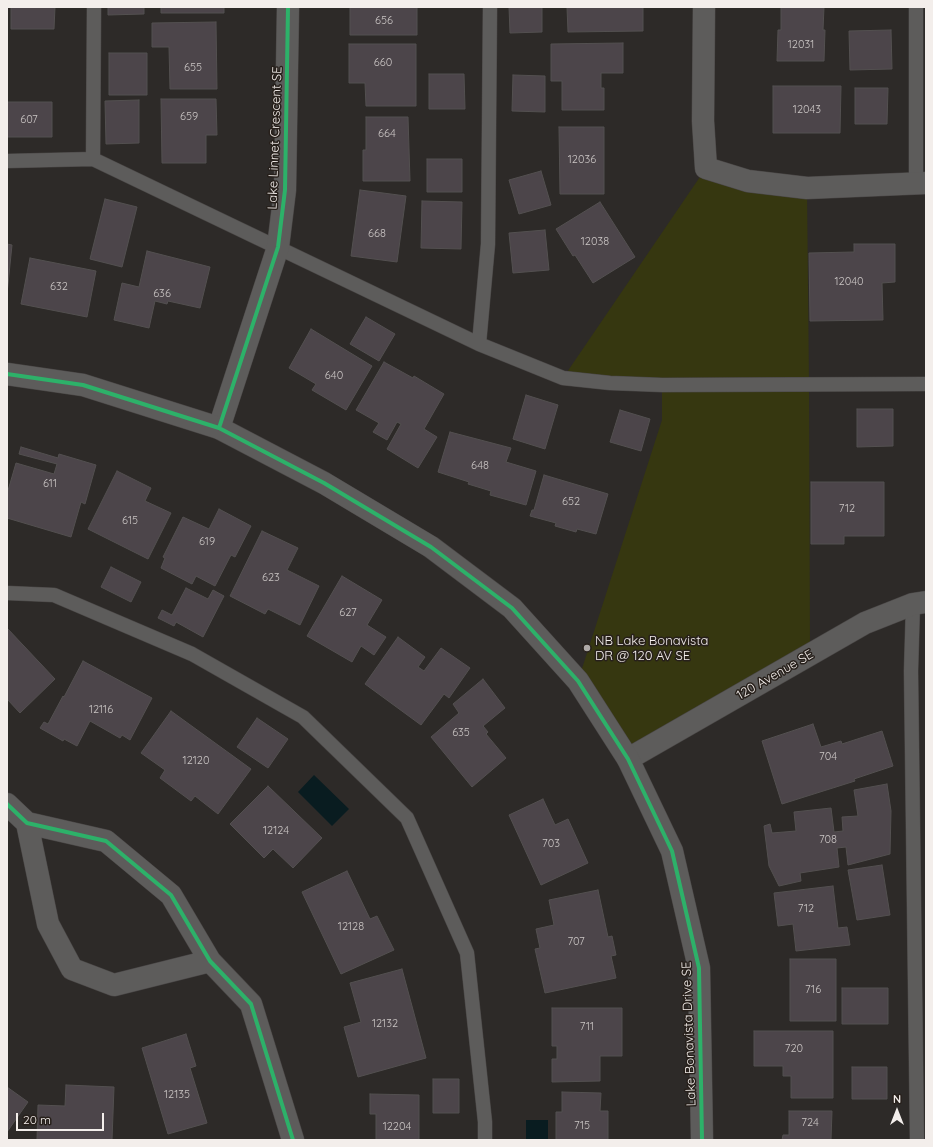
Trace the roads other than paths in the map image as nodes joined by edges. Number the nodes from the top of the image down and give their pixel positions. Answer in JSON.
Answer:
{"nodes":[{"id":1,"x":94,"y":7,"type":"edge"},
{"id":2,"x":288,"y":7,"type":"edge"},
{"id":3,"x":490,"y":7,"type":"edge"},
{"id":4,"x":704,"y":7,"type":"edge"},
{"id":5,"x":916,"y":7,"type":"edge"},
{"id":6,"x":93,"y":159,"type":"junction"},
{"id":7,"x":7,"y":161,"type":"edge"},
{"id":8,"x":921,"y":183,"type":"edge"},
{"id":9,"x":278,"y":247,"type":"junction"},
{"id":10,"x":479,"y":344,"type":"junction"},
{"id":11,"x":7,"y":374,"type":"edge"},
{"id":12,"x":926,"y":384,"type":"edge"},
{"id":13,"x":219,"y":428,"type":"junction"},
{"id":14,"x":7,"y":593,"type":"edge"},
{"id":15,"x":919,"y":603,"type":"edge"},
{"id":16,"x":628,"y":759,"type":"junction"},
{"id":17,"x":919,"y":791,"type":"edge"},
{"id":18,"x":7,"y":804,"type":"edge"},
{"id":19,"x":27,"y":823,"type":"junction"},
{"id":20,"x":210,"y":961,"type":"junction"},
{"id":21,"x":293,"y":1140,"type":"edge"},
{"id":22,"x":485,"y":1140,"type":"edge"},
{"id":23,"x":702,"y":1140,"type":"edge"},
{"id":24,"x":917,"y":1140,"type":"edge"}],
"edges":[{"from":1,"to":6,"type":"lane"},
{"from":2,"to":9,"type":"street","name":"Lake Linnet Crescent SE"},
{"from":3,"to":10,"type":"lane"},
{"from":4,"to":8,"type":"street"},
{"from":5,"to":8,"type":"lane"},
{"from":6,"to":7,"type":"lane"},
{"from":6,"to":9,"type":"lane"},
{"from":9,"to":10,"type":"lane"},
{"from":9,"to":13,"type":"street","name":"Lake Linnet Crescent SE"},
{"from":10,"to":12,"type":"lane"},
{"from":11,"to":13,"type":"street","name":"Lake Bonavista Drive SE"},
{"from":13,"to":16,"type":"street","name":"Lake Bonavista Drive SE"},
{"from":14,"to":22,"type":"lane"},
{"from":15,"to":16,"type":"street","name":"120 Avenue SE"},
{"from":15,"to":17,"type":"lane"},
{"from":16,"to":23,"type":"street","name":"Lake Bonavista Drive SE"},
{"from":17,"to":24,"type":"lane"},
{"from":18,"to":19,"type":"street"},
{"from":19,"to":20,"type":"street"},
{"from":19,"to":20,"type":"street"},
{"from":20,"to":21,"type":"street"}]}
